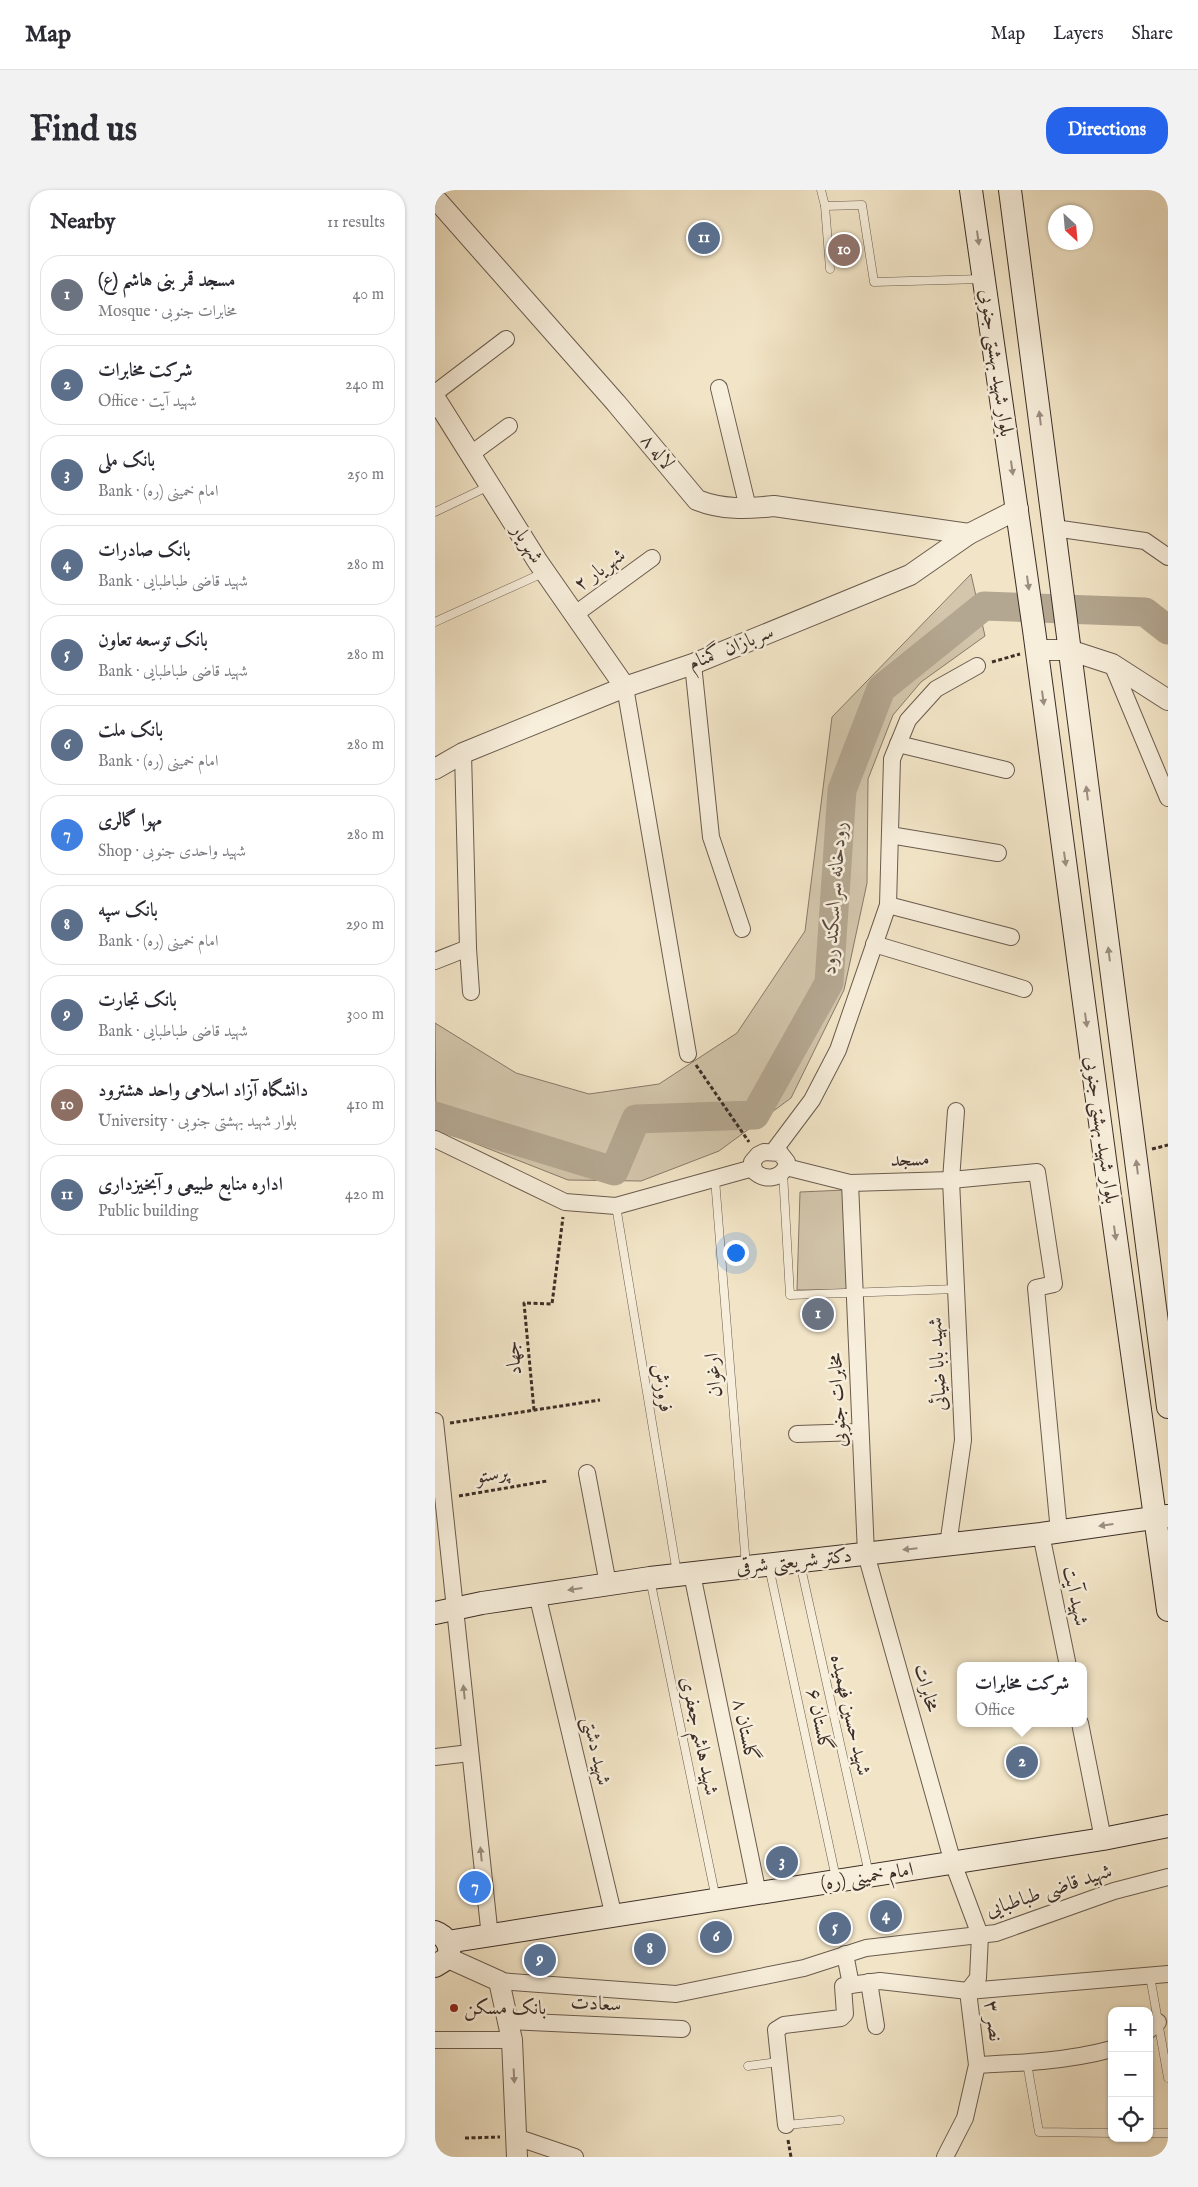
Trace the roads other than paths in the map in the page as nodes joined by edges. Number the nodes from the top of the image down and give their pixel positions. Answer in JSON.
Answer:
{"nodes":[{"id":1,"x":821,"y":190,"type":"edge"},
{"id":2,"x":971,"y":190,"type":"edge"},
{"id":3,"x":1010,"y":190,"type":"edge"},
{"id":4,"x":435,"y":198,"type":"edge"},
{"id":5,"x":825,"y":206,"type":"junction"},
{"id":6,"x":830,"y":269,"type":"dead end"},
{"id":7,"x":984,"y":279,"type":"junction"},
{"id":8,"x":506,"y":339,"type":"dead end"},
{"id":9,"x":719,"y":388,"type":"dead end"},
{"id":10,"x":435,"y":393,"type":"edge"},
{"id":11,"x":435,"y":398,"type":"edge"},
{"id":12,"x":509,"y":426,"type":"dead end"},
{"id":13,"x":471,"y":454,"type":"junction"},
{"id":14,"x":491,"y":485,"type":"junction"},
{"id":15,"x":748,"y":508,"type":"junction"},
{"id":16,"x":1017,"y":509,"type":"junction"},
{"id":17,"x":435,"y":512,"type":"edge"},
{"id":18,"x":1054,"y":532,"type":"junction"},
{"id":19,"x":969,"y":534,"type":"junction"},
{"id":20,"x":652,"y":558,"type":"dead end"},
{"id":21,"x":1168,"y":558,"type":"edge"},
{"id":22,"x":545,"y":572,"type":"junction"},
{"id":23,"x":574,"y":616,"type":"junction"},
{"id":24,"x":435,"y":622,"type":"edge"},
{"id":25,"x":1036,"y":640,"type":"junction"},
{"id":26,"x":1069,"y":650,"type":"junction"},
{"id":27,"x":693,"y":664,"type":"junction"},
{"id":28,"x":1112,"y":664,"type":"junction"},
{"id":29,"x":977,"y":666,"type":"road end"},
{"id":30,"x":625,"y":687,"type":"junction"},
{"id":31,"x":1168,"y":700,"type":"edge"},
{"id":32,"x":898,"y":744,"type":"junction"},
{"id":33,"x":463,"y":753,"type":"junction"},
{"id":34,"x":435,"y":769,"type":"edge"},
{"id":35,"x":1006,"y":770,"type":"dead end"},
{"id":36,"x":1168,"y":798,"type":"edge"},
{"id":37,"x":890,"y":835,"type":"junction"},
{"id":38,"x":998,"y":853,"type":"dead end"},
{"id":39,"x":887,"y":905,"type":"junction"},
{"id":40,"x":742,"y":928,"type":"dead end"},
{"id":41,"x":1011,"y":937,"type":"dead end"},
{"id":42,"x":874,"y":944,"type":"junction"},
{"id":43,"x":468,"y":948,"type":"junction"},
{"id":44,"x":435,"y":961,"type":"edge"},
{"id":45,"x":1024,"y":989,"type":"dead end"},
{"id":46,"x":471,"y":992,"type":"dead end"},
{"id":47,"x":688,"y":1054,"type":"road end"},
{"id":48,"x":956,"y":1111,"type":"dead end"},
{"id":49,"x":435,"y":1138,"type":"edge"},
{"id":50,"x":761,"y":1158,"type":"junction"},
{"id":51,"x":785,"y":1170,"type":"junction"},
{"id":52,"x":1037,"y":1172,"type":"joint"},
{"id":53,"x":715,"y":1179,"type":"junction"},
{"id":54,"x":951,"y":1180,"type":"junction"},
{"id":55,"x":850,"y":1184,"type":"junction"},
{"id":56,"x":616,"y":1206,"type":"junction"},
{"id":57,"x":956,"y":1289,"type":"junction"},
{"id":58,"x":854,"y":1293,"type":"junction"},
{"id":59,"x":1168,"y":1406,"type":"edge"},
{"id":60,"x":435,"y":1421,"type":"edge"},
{"id":61,"x":435,"y":1425,"type":"edge"},
{"id":62,"x":861,"y":1432,"type":"junction"},
{"id":63,"x":797,"y":1434,"type":"dead end"},
{"id":64,"x":587,"y":1473,"type":"dead end"},
{"id":65,"x":1161,"y":1517,"type":"edge"},
{"id":66,"x":1050,"y":1533,"type":"junction"},
{"id":67,"x":948,"y":1545,"type":"junction"},
{"id":68,"x":866,"y":1554,"type":"junction"},
{"id":69,"x":799,"y":1560,"type":"junction"},
{"id":70,"x":769,"y":1565,"type":"junction"},
{"id":71,"x":746,"y":1568,"type":"junction"},
{"id":72,"x":684,"y":1574,"type":"junction"},
{"id":73,"x":650,"y":1578,"type":"junction"},
{"id":74,"x":608,"y":1584,"type":"junction"},
{"id":75,"x":537,"y":1594,"type":"junction"},
{"id":76,"x":1168,"y":1610,"type":"edge"},
{"id":77,"x":445,"y":1612,"type":"edge"},
{"id":78,"x":1067,"y":1662,"type":"edge"},
{"id":79,"x":1081,"y":1727,"type":"edge"},
{"id":80,"x":470,"y":1753,"type":"junction"},
{"id":81,"x":435,"y":1757,"type":"edge"},
{"id":82,"x":1168,"y":1826,"type":"edge"},
{"id":83,"x":1103,"y":1839,"type":"junction"},
{"id":84,"x":953,"y":1863,"type":"junction"},
{"id":85,"x":870,"y":1876,"type":"junction"},
{"id":86,"x":1168,"y":1877,"type":"edge"},
{"id":87,"x":837,"y":1882,"type":"junction"},
{"id":88,"x":758,"y":1894,"type":"junction"},
{"id":89,"x":716,"y":1901,"type":"junction"},
{"id":90,"x":614,"y":1917,"type":"junction"},
{"id":91,"x":980,"y":1935,"type":"junction"},
{"id":92,"x":490,"y":1937,"type":"junction"},
{"id":93,"x":441,"y":1950,"type":"edge"},
{"id":94,"x":845,"y":1954,"type":"junction"},
{"id":95,"x":1168,"y":1974,"type":"edge"},
{"id":96,"x":1150,"y":1976,"type":"junction"},
{"id":97,"x":499,"y":1981,"type":"junction"},
{"id":98,"x":869,"y":1982,"type":"junction"},
{"id":99,"x":847,"y":1986,"type":"junction"},
{"id":100,"x":968,"y":1991,"type":"junction"},
{"id":101,"x":876,"y":2026,"type":"dead end"},
{"id":102,"x":1154,"y":2026,"type":"edge"},
{"id":103,"x":682,"y":2029,"type":"dead end"},
{"id":104,"x":510,"y":2030,"type":"junction"},
{"id":105,"x":435,"y":2040,"type":"edge"},
{"id":106,"x":1108,"y":2050,"type":"edge"},
{"id":107,"x":778,"y":2062,"type":"junction"},
{"id":108,"x":1027,"y":2063,"type":"junction"},
{"id":109,"x":977,"y":2065,"type":"junction"},
{"id":110,"x":748,"y":2066,"type":"dead end"},
{"id":111,"x":1168,"y":2078,"type":"edge"},
{"id":112,"x":840,"y":2120,"type":"dead end"},
{"id":113,"x":786,"y":2126,"type":"joint"},
{"id":114,"x":1108,"y":2133,"type":"edge"},
{"id":115,"x":1153,"y":2133,"type":"edge"},
{"id":116,"x":1168,"y":2133,"type":"edge"},
{"id":117,"x":516,"y":2137,"type":"junction"},
{"id":118,"x":517,"y":2157,"type":"edge"},
{"id":119,"x":575,"y":2157,"type":"edge"},
{"id":120,"x":945,"y":2157,"type":"edge"}],
"edges":[{"from":1,"to":5,"type":"lane"},
{"from":2,"to":7,"type":"main road","name":"بلوار شهید بهشتی جنوبی","one_way":true},
{"from":18,"to":3,"type":"main road","name":"بلوار شهید بهشتی جنوبی","one_way":true},
{"from":4,"to":15,"type":"street","name":"لاله ۸"},
{"from":5,"to":6,"type":"lane"},
{"from":5,"to":7,"type":"lane"},
{"from":7,"to":16,"type":"main road","name":"بلوار شهید بهشتی جنوبی","one_way":true},
{"from":8,"to":10,"type":"street"},
{"from":9,"to":15,"type":"street"},
{"from":11,"to":13,"type":"street","name":"شهریار"},
{"from":12,"to":13,"type":"street"},
{"from":13,"to":14,"type":"street","name":"شهریار"},
{"from":14,"to":17,"type":"lane"},
{"from":14,"to":22,"type":"street","name":"شهریار"},
{"from":15,"to":19,"type":"street","name":"لاله ۸"},
{"from":16,"to":19,"type":"street","name":"سربازان گمنام"},
{"from":16,"to":25,"type":"main road","name":"بلوار شهید بهشتی جنوبی","one_way":true},
{"from":18,"to":21,"type":"street"},
{"from":18,"to":26,"type":"main road","name":"بلوار شهید بهشتی جنوبی"},
{"from":19,"to":27,"type":"street","name":"سربازان گمنام"},
{"from":20,"to":23,"type":"street","name":"شهریار ۲"},
{"from":22,"to":23,"type":"street","name":"شهریار"},
{"from":22,"to":24,"type":"lane"},
{"from":23,"to":30,"type":"street","name":"شهریار"},
{"from":25,"to":26,"type":"street"},
{"from":25,"to":65,"type":"main road","name":"بلوار شهید بهشتی جنوبی","one_way":true},
{"from":26,"to":28,"type":"street"},
{"from":59,"to":26,"type":"main road","name":"بلوار شهید بهشتی جنوبی","one_way":true},
{"from":27,"to":30,"type":"street","name":"سربازان گمنام"},
{"from":27,"to":40,"type":"street"},
{"from":28,"to":31,"type":"street"},
{"from":28,"to":36,"type":"street"},
{"from":29,"to":32,"type":"street"},
{"from":30,"to":33,"type":"street","name":"سربازان گمنام"},
{"from":30,"to":47,"type":"street"},
{"from":32,"to":35,"type":"street"},
{"from":32,"to":37,"type":"street"},
{"from":33,"to":34,"type":"street","name":"سربازان گمنام"},
{"from":33,"to":43,"type":"street"},
{"from":37,"to":38,"type":"street"},
{"from":37,"to":39,"type":"street"},
{"from":39,"to":41,"type":"street"},
{"from":39,"to":42,"type":"street"},
{"from":42,"to":45,"type":"street"},
{"from":42,"to":50,"type":"street"},
{"from":43,"to":44,"type":"street"},
{"from":43,"to":46,"type":"street"},
{"from":48,"to":54,"type":"street","name":"شهيد بابا ضيائی"},
{"from":49,"to":56,"type":"street"},
{"from":50,"to":51,"type":"street"},
{"from":50,"to":51,"type":"street"},
{"from":50,"to":53,"type":"street"},
{"from":51,"to":55,"type":"street","name":"مسجد"},
{"from":51,"to":58,"type":"lane"},
{"from":52,"to":54,"type":"street","name":"مسجد"},
{"from":52,"to":66,"type":"street","name":"شهید آیت"},
{"from":53,"to":56,"type":"street"},
{"from":53,"to":71,"type":"lane","name":"ارغوان"},
{"from":54,"to":55,"type":"street","name":"مسجد"},
{"from":54,"to":57,"type":"street","name":"شهيد بابا ضيائی"},
{"from":55,"to":58,"type":"street","name":"مخابرات جنوبی"},
{"from":56,"to":72,"type":"lane","name":"فروزش"},
{"from":57,"to":58,"type":"lane"},
{"from":57,"to":67,"type":"street","name":"شهيد بابا ضيائی"},
{"from":58,"to":62,"type":"street","name":"مخابرات جنوبی"},
{"from":60,"to":61,"type":"street"},
{"from":61,"to":77,"type":"street"},
{"from":62,"to":63,"type":"street"},
{"from":62,"to":68,"type":"street","name":"مخابرات جنوبی"},
{"from":64,"to":74,"type":"street"},
{"from":65,"to":66,"type":"main road","name":"دکتر شریعتی شرقی","one_way":true},
{"from":65,"to":76,"type":"main road","name":"بلوار شهید بهشتی جنوبی"},
{"from":66,"to":67,"type":"main road","name":"دکتر شریعتی شرقی"},
{"from":66,"to":78,"type":"street","name":"شهید آیت"},
{"from":67,"to":68,"type":"main road","name":"دکتر شریعتی شرقی","one_way":true},
{"from":68,"to":69,"type":"main road","name":"دکتر شریعتی شرقی"},
{"from":68,"to":84,"type":"street","name":"مخابرات"},
{"from":69,"to":70,"type":"main road","name":"دکتر شریعتی شرقی"},
{"from":69,"to":85,"type":"lane","name":"شهيد حسین فهمیده"},
{"from":70,"to":71,"type":"main road","name":"دکتر شریعتی شرقی"},
{"from":70,"to":87,"type":"lane","name":"گلستان ۶"},
{"from":71,"to":72,"type":"main road","name":"دکتر شریعتی شرقی"},
{"from":72,"to":73,"type":"main road","name":"دکتر شریعتی شرقی"},
{"from":72,"to":88,"type":"street","name":"گلستان ۸"},
{"from":73,"to":74,"type":"main road","name":"دکتر شریعتی شرقی"},
{"from":73,"to":89,"type":"lane","name":"شهيد هاشم جعفری"},
{"from":74,"to":75,"type":"main road","name":"دکتر شریعتی شرقی","one_way":true},
{"from":75,"to":77,"type":"main road","name":"دکتر شریعتی شرقی"},
{"from":75,"to":90,"type":"street","name":"شهید دشتی"},
{"from":80,"to":77,"type":"street","one_way":true},
{"from":79,"to":83,"type":"street"},
{"from":80,"to":81,"type":"street"},
{"from":92,"to":80,"type":"street","one_way":true},
{"from":82,"to":83,"type":"main road","name":"امام خمینی (ره)"},
{"from":83,"to":84,"type":"main road","name":"امام خمینی (ره)"},
{"from":84,"to":85,"type":"main road","name":"امام خمینی (ره)"},
{"from":84,"to":91,"type":"street","name":"نصر ۳"},
{"from":85,"to":87,"type":"main road","name":"امام خمینی (ره)"},
{"from":86,"to":91,"type":"street","name":"شهید قاضی طباطبایی"},
{"from":87,"to":88,"type":"main road","name":"امام خمینی (ره)"},
{"from":88,"to":89,"type":"main road","name":"امام خمینی (ره)"},
{"from":89,"to":90,"type":"main road","name":"امام خمینی (ره)"},
{"from":90,"to":92,"type":"main road","name":"امام خمینی (ره)"},
{"from":91,"to":94,"type":"street","name":"شهید قاضی طباطبایی"},
{"from":91,"to":100,"type":"street","name":"نصر ۳"},
{"from":92,"to":93,"type":"main road","name":"امام خمینی (ره)"},
{"from":93,"to":97,"type":"street"},
{"from":94,"to":97,"type":"street","name":"شهید قاضی طباطبایی"},
{"from":94,"to":99,"type":"street"},
{"from":95,"to":96,"type":"street"},
{"from":96,"to":100,"type":"street"},
{"from":96,"to":102,"type":"lane"},
{"from":97,"to":104,"type":"street"},
{"from":98,"to":99,"type":"street"},
{"from":98,"to":100,"type":"street"},
{"from":98,"to":101,"type":"street"},
{"from":99,"to":107,"type":"street"},
{"from":100,"to":109,"type":"street","name":"نصر ۳"},
{"from":102,"to":111,"type":"lane"},
{"from":103,"to":104,"type":"street","name":"سعادت"},
{"from":104,"to":105,"type":"street","name":"سعادت"},
{"from":104,"to":117,"type":"street","one_way":true},
{"from":106,"to":108,"type":"street"},
{"from":107,"to":110,"type":"lane"},
{"from":107,"to":113,"type":"street"},
{"from":108,"to":109,"type":"street"},
{"from":108,"to":114,"type":"lane"},
{"from":109,"to":120,"type":"street","name":"نصر ۳"},
{"from":112,"to":113,"type":"lane"},
{"from":115,"to":116,"type":"lane"},
{"from":117,"to":118,"type":"street"},
{"from":117,"to":119,"type":"street"}]}
